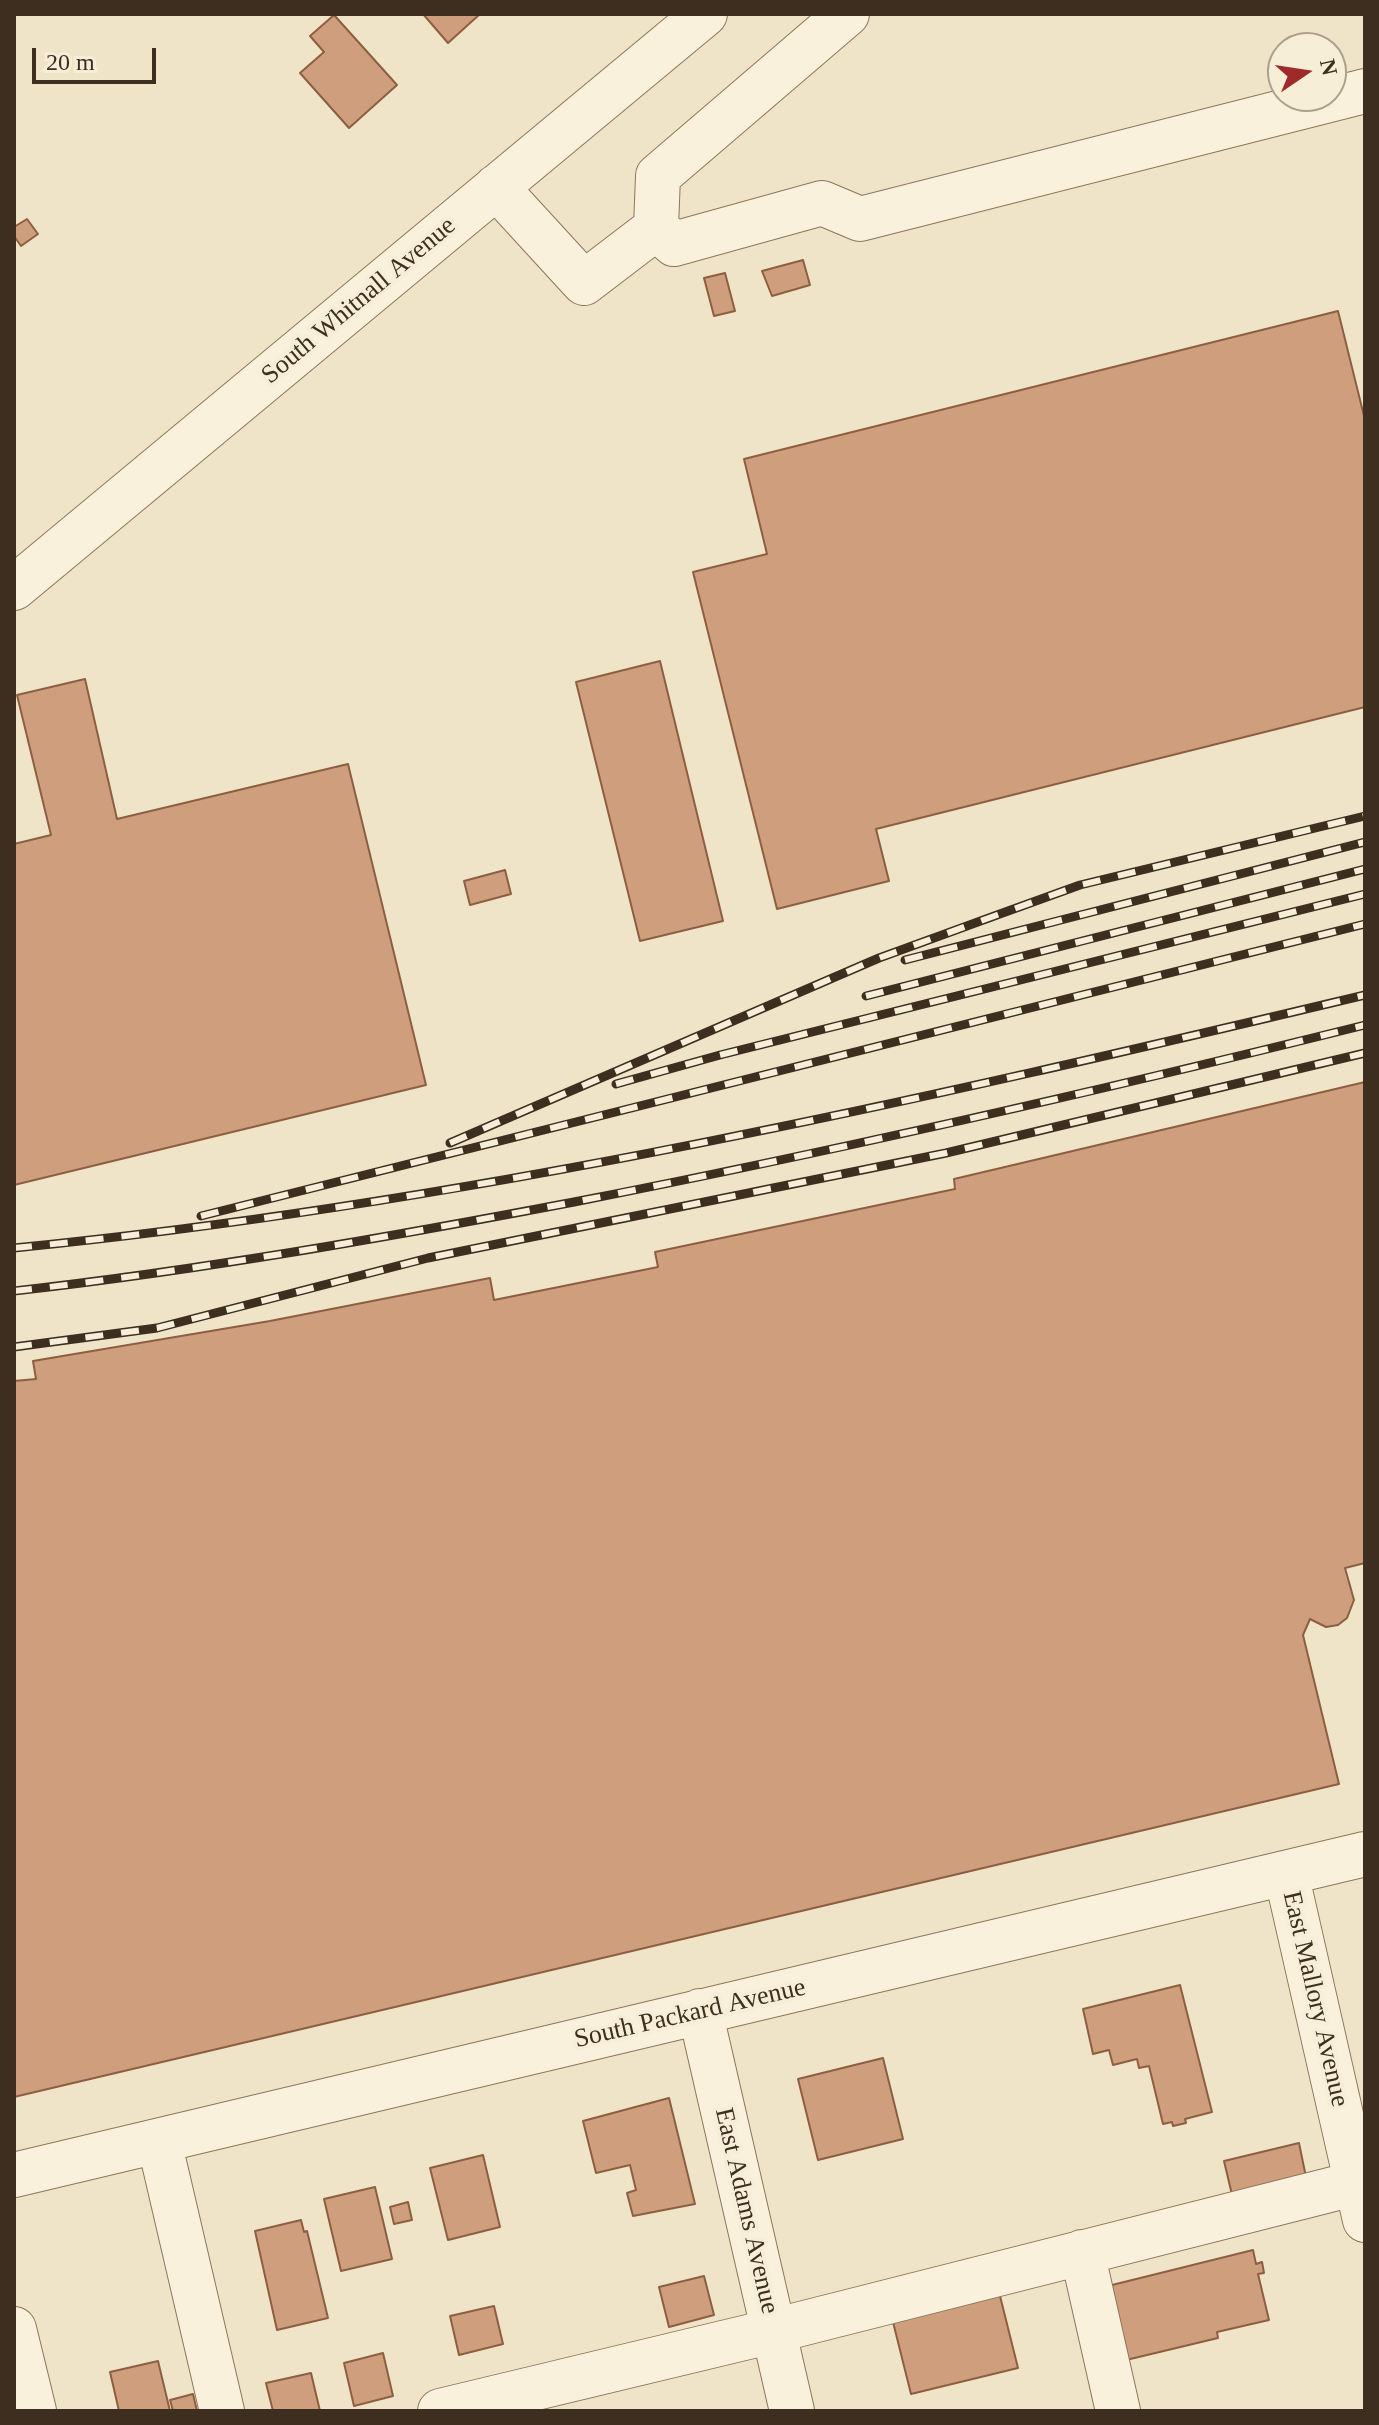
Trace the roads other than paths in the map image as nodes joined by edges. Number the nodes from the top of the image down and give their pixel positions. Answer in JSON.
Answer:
{"nodes":[{"id":1,"x":705,"y":14,"type":"edge"},
{"id":2,"x":847,"y":14,"type":"edge"},
{"id":3,"x":1365,"y":91,"type":"edge"},
{"id":4,"x":496,"y":187,"type":"junction"},
{"id":5,"x":656,"y":228,"type":"junction"},
{"id":6,"x":14,"y":588,"type":"edge"},
{"id":7,"x":1365,"y":1854,"type":"edge"},
{"id":8,"x":1286,"y":1873,"type":"junction"},
{"id":9,"x":700,"y":2011,"type":"junction"},
{"id":10,"x":159,"y":2141,"type":"junction"},
{"id":11,"x":14,"y":2175,"type":"edge"},
{"id":12,"x":1362,"y":2195,"type":"edge"},
{"id":13,"x":1082,"y":2252,"type":"junction"},
{"id":14,"x":14,"y":2329,"type":"edge"},
{"id":15,"x":773,"y":2331,"type":"junction"},
{"id":16,"x":34,"y":2411,"type":"edge"},
{"id":17,"x":222,"y":2411,"type":"edge"},
{"id":18,"x":440,"y":2411,"type":"edge"},
{"id":19,"x":792,"y":2411,"type":"edge"},
{"id":20,"x":1118,"y":2411,"type":"edge"}],
"edges":[{"from":1,"to":4,"type":"street","name":"South Whitnall Avenue"},
{"from":2,"to":5,"type":"street"},
{"from":3,"to":5,"type":"street"},
{"from":4,"to":5,"type":"street"},
{"from":4,"to":6,"type":"street","name":"South Whitnall Avenue"},
{"from":7,"to":8,"type":"street","name":"South Packard Avenue"},
{"from":8,"to":9,"type":"street","name":"South Packard Avenue"},
{"from":8,"to":12,"type":"street","name":"East Mallory Avenue"},
{"from":9,"to":10,"type":"street","name":"South Packard Avenue"},
{"from":9,"to":15,"type":"street","name":"East Adams Avenue"},
{"from":10,"to":11,"type":"street","name":"South Packard Avenue"},
{"from":10,"to":17,"type":"street"},
{"from":12,"to":13,"type":"street"},
{"from":13,"to":15,"type":"street"},
{"from":13,"to":20,"type":"street"},
{"from":14,"to":16,"type":"street"},
{"from":15,"to":18,"type":"street"},
{"from":15,"to":19,"type":"street","name":"East Adams Avenue"}]}
